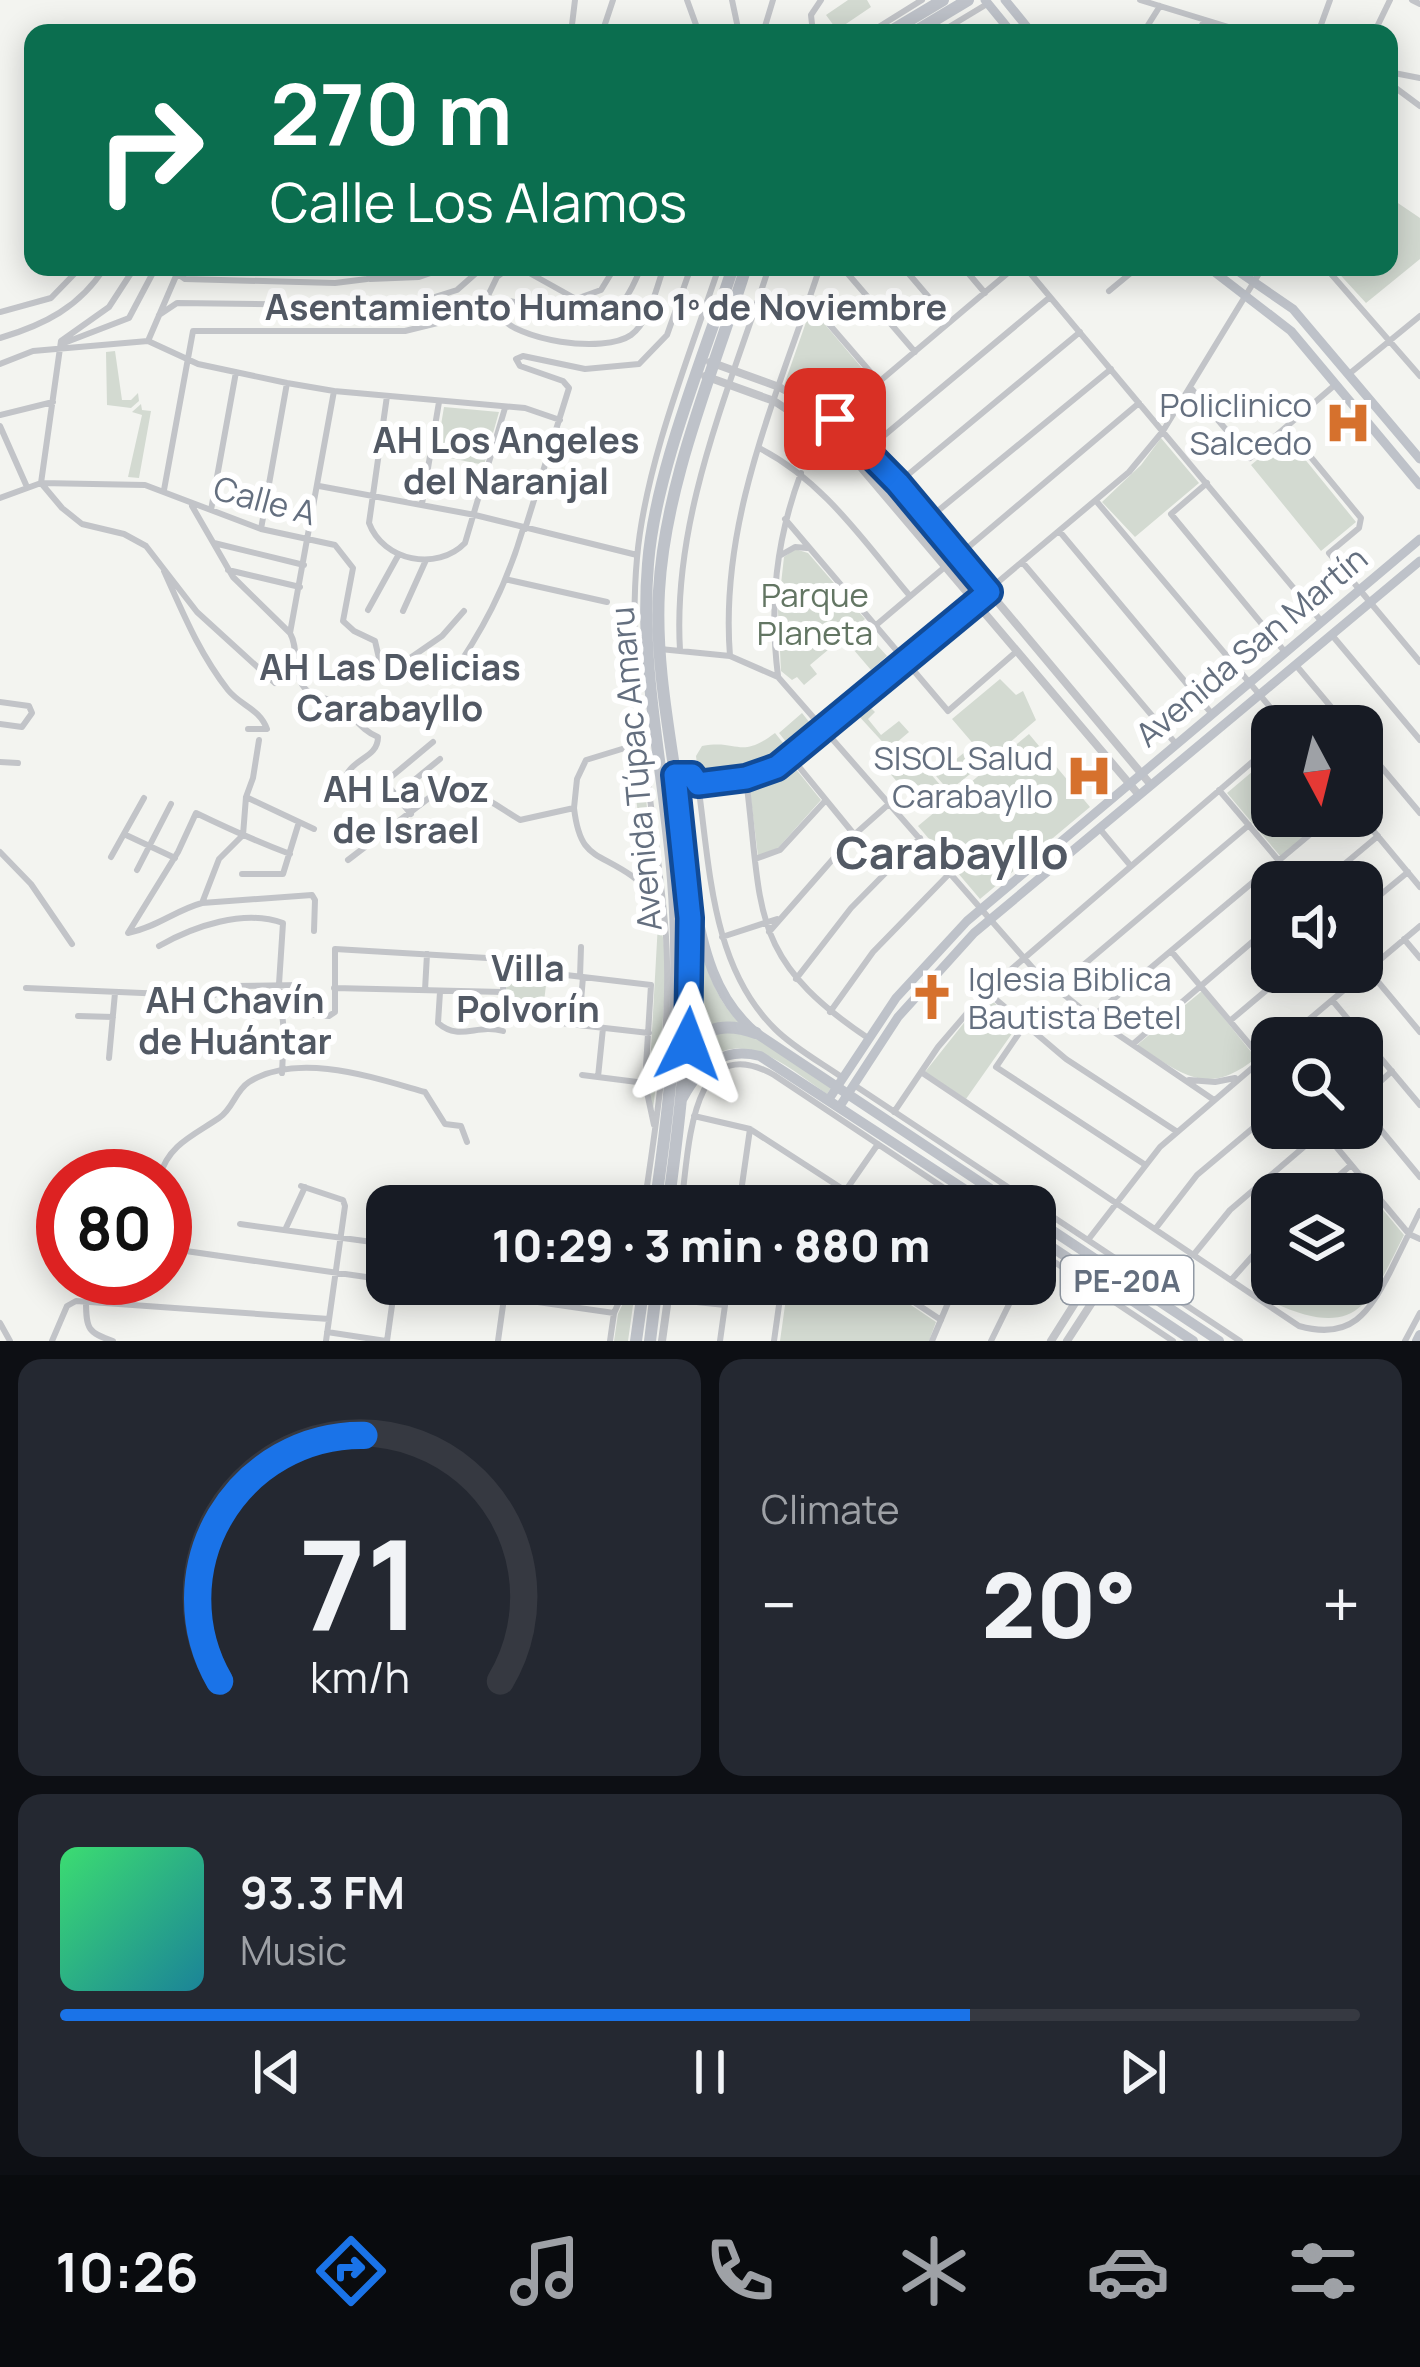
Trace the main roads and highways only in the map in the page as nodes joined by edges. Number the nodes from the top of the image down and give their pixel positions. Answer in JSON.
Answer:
{"nodes":[{"id":1,"x":943,"y":0,"type":"edge"},
{"id":2,"x":968,"y":0,"type":"edge"},
{"id":3,"x":1005,"y":0,"type":"edge"},
{"id":4,"x":903,"y":24,"type":"edge"},
{"id":5,"x":928,"y":24,"type":"edge"},
{"id":6,"x":1025,"y":24,"type":"edge"},
{"id":7,"x":729,"y":276,"type":"edge"},
{"id":8,"x":742,"y":276,"type":"edge"},
{"id":9,"x":1220,"y":276,"type":"edge"},
{"id":10,"x":1245,"y":276,"type":"edge"},
{"id":11,"x":700,"y":367,"type":"junction"},
{"id":12,"x":1420,"y":460,"type":"edge"},
{"id":13,"x":1420,"y":485,"type":"edge"},
{"id":14,"x":652,"y":532,"type":"junction"},
{"id":15,"x":1420,"y":539,"type":"edge"},
{"id":16,"x":638,"y":551,"type":"road end"},
{"id":17,"x":1420,"y":561,"type":"edge"},
{"id":18,"x":666,"y":807,"type":"junction"},
{"id":19,"x":686,"y":855,"type":"junction"},
{"id":20,"x":756,"y":1033,"type":"junction"},
{"id":21,"x":688,"y":1044,"type":"junction"},
{"id":22,"x":674,"y":1066,"type":"junction"},
{"id":23,"x":845,"y":1086,"type":"junction"},
{"id":24,"x":678,"y":1101,"type":"junction"},
{"id":25,"x":831,"y":1107,"type":"junction"},
{"id":26,"x":657,"y":1185,"type":"edge"},
{"id":27,"x":670,"y":1185,"type":"edge"},
{"id":28,"x":956,"y":1185,"type":"edge"},
{"id":29,"x":986,"y":1185,"type":"edge"},
{"id":30,"x":1056,"y":1231,"type":"edge"},
{"id":31,"x":1056,"y":1252,"type":"edge"},
{"id":32,"x":641,"y":1305,"type":"edge"},
{"id":33,"x":654,"y":1305,"type":"edge"},
{"id":34,"x":636,"y":1341,"type":"edge"},
{"id":35,"x":650,"y":1341,"type":"edge"},
{"id":36,"x":1193,"y":1341,"type":"edge"},
{"id":37,"x":1220,"y":1341,"type":"edge"}],
"edges":[{"from":1,"to":4,"type":"highway"},
{"from":2,"to":5,"type":"highway"},
{"from":3,"to":6,"type":"main road"},
{"from":7,"to":11,"type":"highway","name":"Avenida Túpac Amaru"},
{"from":8,"to":11,"type":"highway","name":"Avenida Túpac Amaru"},
{"from":9,"to":13,"type":"main road"},
{"from":10,"to":12,"type":"main road"},
{"from":11,"to":14,"type":"highway","name":"Avenida Túpac Amaru"},
{"from":11,"to":18,"type":"highway","name":"Avenida Túpac Amaru"},
{"from":14,"to":16,"type":"highway"},
{"from":14,"to":18,"type":"highway","name":"Avenida Túpac Amaru"},
{"from":15,"to":23,"type":"main road","name":"Avenida San Martín"},
{"from":17,"to":23,"type":"main road","name":"Avenida San Martín"},
{"from":18,"to":19,"type":"highway","name":"Avenida Túpac Amaru"},
{"from":18,"to":22,"type":"highway","name":"Avenida Túpac Amaru"},
{"from":19,"to":20,"type":"main road"},
{"from":19,"to":21,"type":"highway","name":"Avenida Túpac Amaru"},
{"from":20,"to":21,"type":"highway"},
{"from":20,"to":23,"type":"main road"},
{"from":21,"to":22,"type":"highway"},
{"from":21,"to":24,"type":"highway","name":"Avenida Túpac Amaru"},
{"from":22,"to":24,"type":"highway","name":"Avenida Túpac Amaru"},
{"from":23,"to":25,"type":"main road","name":"Avenida San Martín"},
{"from":23,"to":29,"type":"main road"},
{"from":24,"to":25,"type":"main road"},
{"from":24,"to":26,"type":"highway","name":"Avenida Túpac Amaru"},
{"from":24,"to":27,"type":"highway","name":"Avenida Túpac Amaru"},
{"from":25,"to":28,"type":"main road"},
{"from":30,"to":37,"type":"main road","number":"PE-20A"},
{"from":31,"to":36,"type":"main road","number":"PE-20A"},
{"from":32,"to":34,"type":"highway"},
{"from":33,"to":35,"type":"highway"}]}
